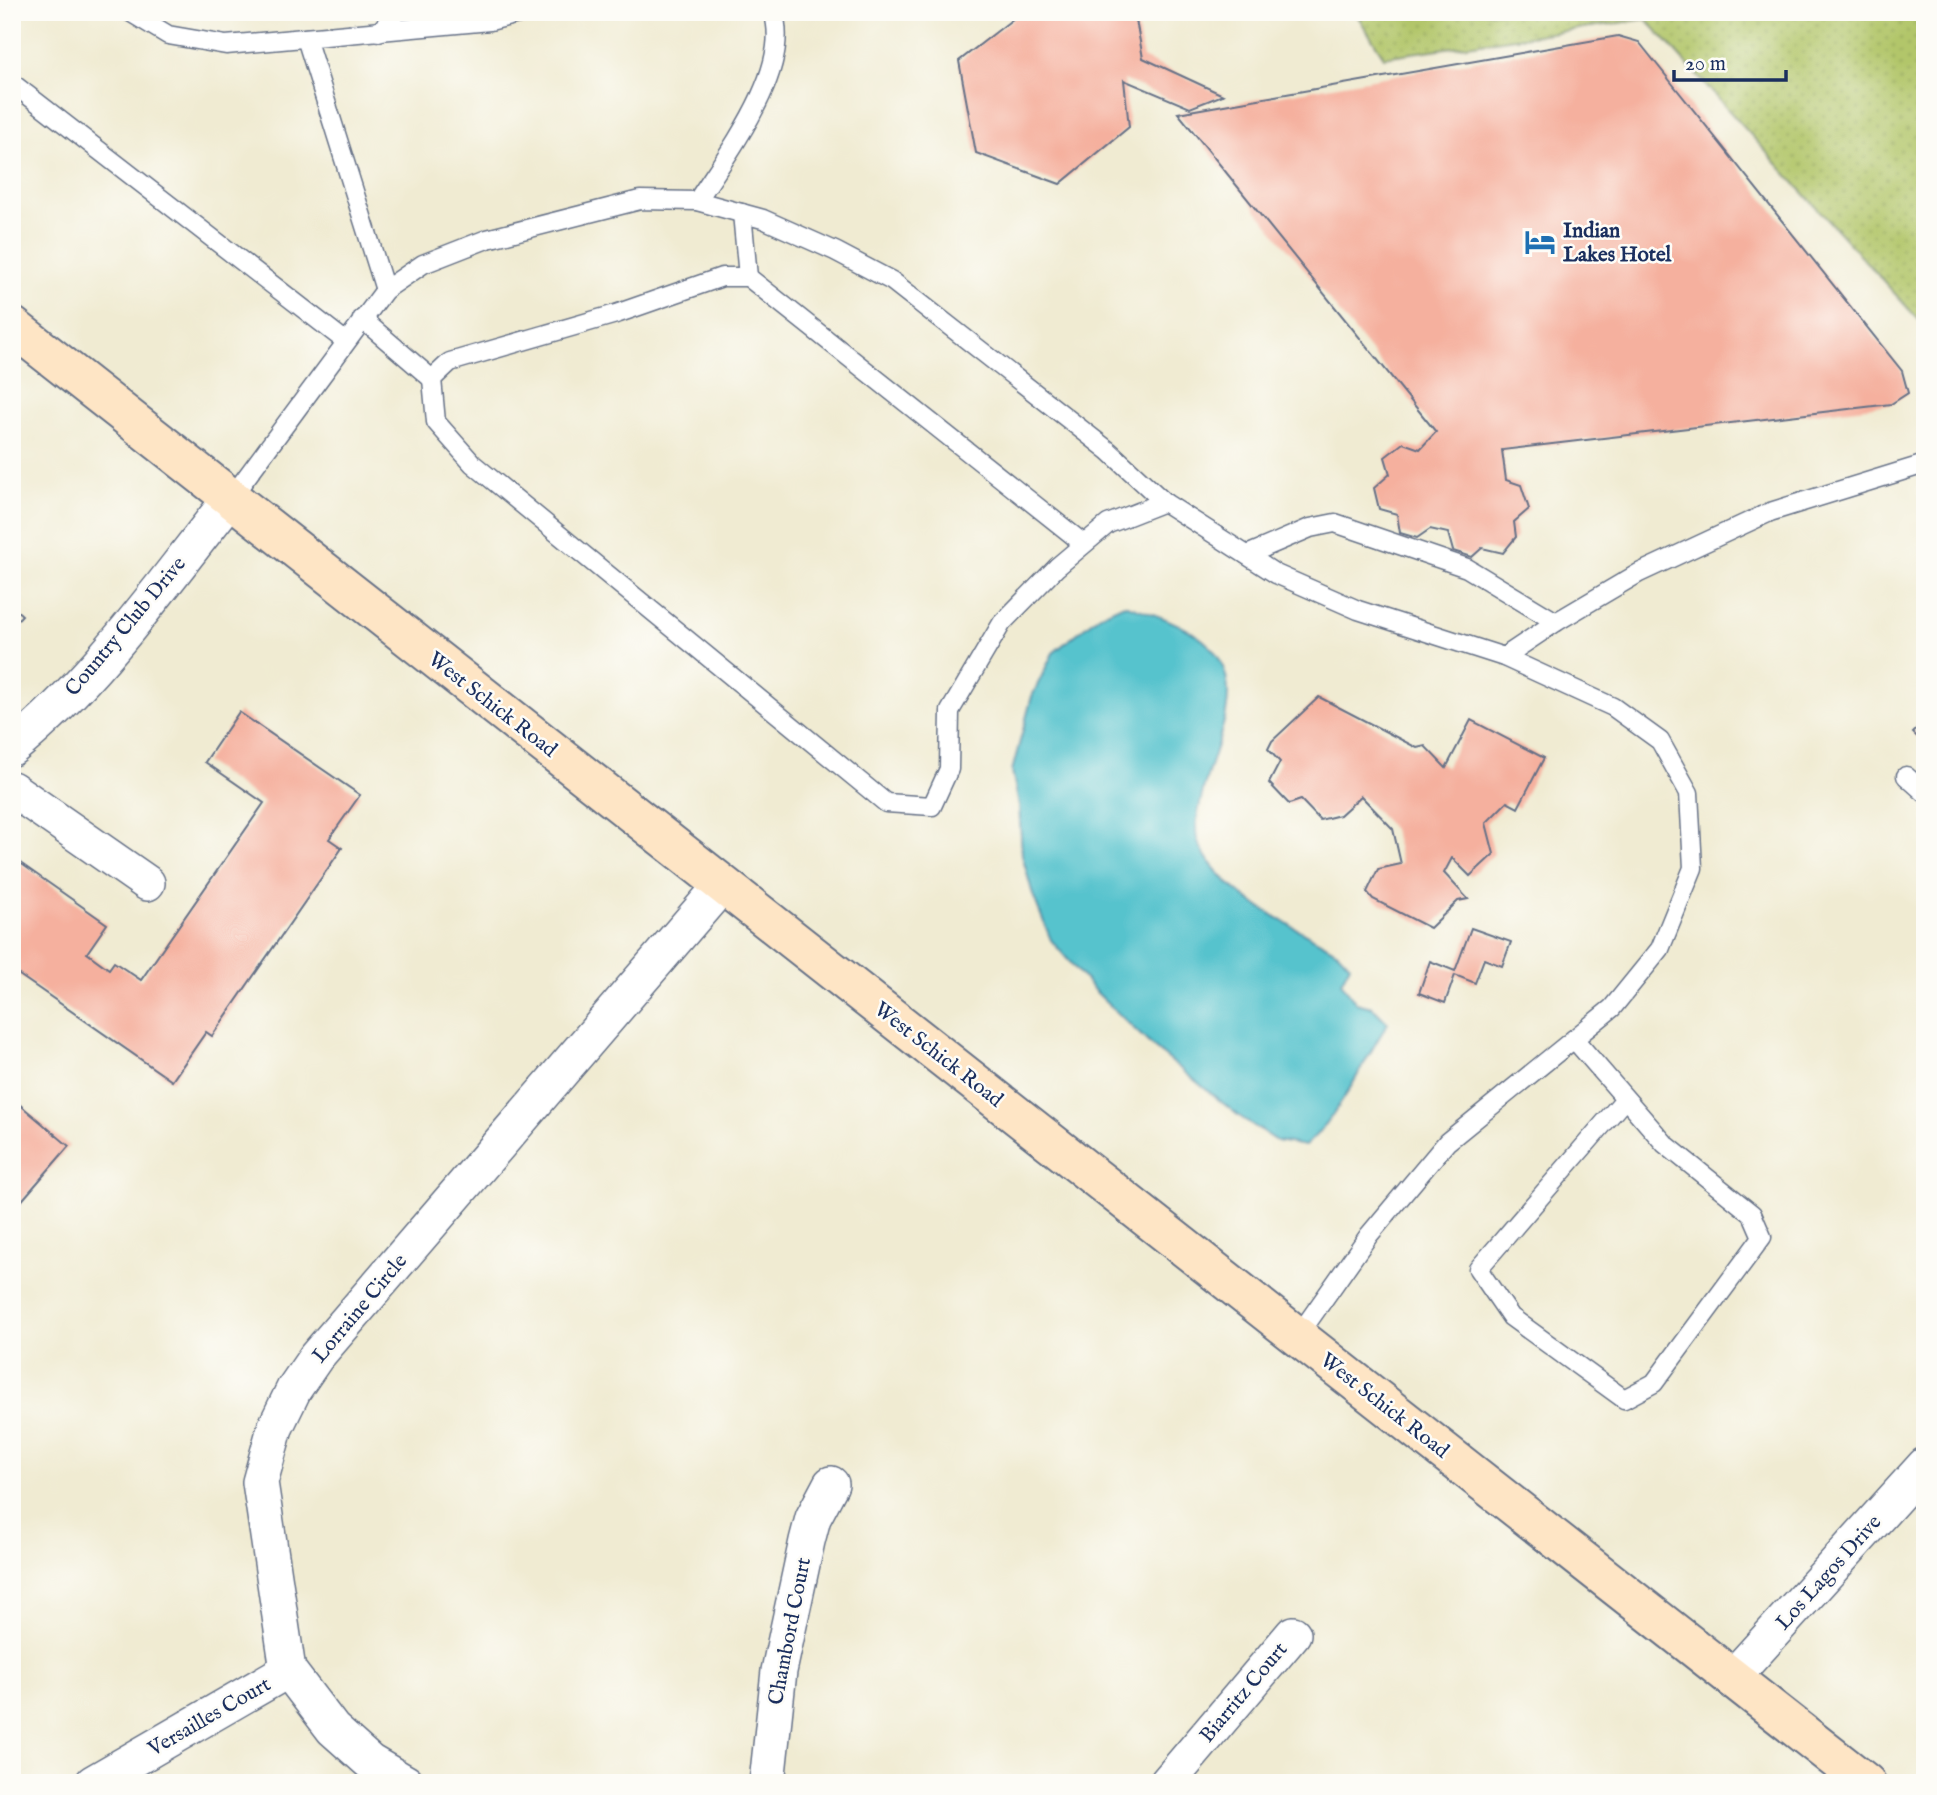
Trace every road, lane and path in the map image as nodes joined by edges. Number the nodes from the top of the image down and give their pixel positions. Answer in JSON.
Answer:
{"nodes":[{"id":1,"x":131,"y":12,"type":"edge"},
{"id":2,"x":397,"y":12,"type":"edge"},
{"id":3,"x":526,"y":12,"type":"edge"},
{"id":4,"x":459,"y":18,"type":"edge"},
{"id":5,"x":779,"y":18,"type":"edge"},
{"id":6,"x":379,"y":32,"type":"junction"},
{"id":7,"x":306,"y":38,"type":"junction"},
{"id":8,"x":12,"y":83,"type":"edge"},
{"id":9,"x":697,"y":201,"type":"junction"},
{"id":10,"x":742,"y":213,"type":"junction"},
{"id":11,"x":747,"y":277,"type":"junction"},
{"id":12,"x":385,"y":290,"type":"junction"},
{"id":13,"x":362,"y":319,"type":"junction"},
{"id":14,"x":12,"y":326,"type":"edge"},
{"id":15,"x":345,"y":341,"type":"junction"},
{"id":16,"x":432,"y":379,"type":"junction"},
{"id":17,"x":1925,"y":464,"type":"edge"},
{"id":18,"x":231,"y":498,"type":"junction"},
{"id":19,"x":1164,"y":502,"type":"junction"},
{"id":20,"x":1084,"y":544,"type":"junction"},
{"id":21,"x":1247,"y":555,"type":"junction"},
{"id":22,"x":1556,"y":622,"type":"junction"},
{"id":23,"x":1504,"y":657,"type":"junction"},
{"id":24,"x":12,"y":748,"type":"edge"},
{"id":25,"x":1906,"y":776,"type":"dead end"},
{"id":26,"x":12,"y":789,"type":"edge"},
{"id":27,"x":1925,"y":793,"type":"edge"},
{"id":28,"x":147,"y":883,"type":"dead end"},
{"id":29,"x":723,"y":884,"type":"junction"},
{"id":30,"x":1574,"y":1039,"type":"junction"},
{"id":31,"x":1625,"y":1100,"type":"junction"},
{"id":32,"x":1298,"y":1336,"type":"junction"},
{"id":33,"x":1925,"y":1465,"type":"edge"},
{"id":34,"x":831,"y":1484,"type":"dead end"},
{"id":35,"x":1293,"y":1634,"type":"dead end"},
{"id":36,"x":288,"y":1670,"type":"junction"},
{"id":37,"x":1732,"y":1678,"type":"junction"},
{"id":38,"x":93,"y":1783,"type":"edge"},
{"id":39,"x":406,"y":1783,"type":"edge"},
{"id":40,"x":767,"y":1783,"type":"edge"},
{"id":41,"x":1167,"y":1783,"type":"edge"},
{"id":42,"x":1866,"y":1783,"type":"edge"}],
"edges":[{"from":1,"to":7,"type":"lane"},
{"from":2,"to":6,"type":"lane"},
{"from":3,"to":4,"type":"lane"},
{"from":4,"to":6,"type":"lane"},
{"from":5,"to":9,"type":"lane"},
{"from":6,"to":7,"type":"lane"},
{"from":7,"to":12,"type":"lane"},
{"from":8,"to":15,"type":"lane"},
{"from":9,"to":10,"type":"lane"},
{"from":9,"to":12,"type":"lane"},
{"from":10,"to":11,"type":"lane"},
{"from":10,"to":19,"type":"lane"},
{"from":11,"to":16,"type":"lane"},
{"from":11,"to":20,"type":"lane"},
{"from":12,"to":13,"type":"lane"},
{"from":13,"to":15,"type":"lane"},
{"from":13,"to":16,"type":"lane"},
{"from":14,"to":18,"type":"street","name":"West Schick Road"},
{"from":15,"to":18,"type":"lane"},
{"from":16,"to":20,"type":"lane"},
{"from":17,"to":22,"type":"lane"},
{"from":18,"to":24,"type":"street","name":"Country Club Drive"},
{"from":18,"to":29,"type":"street","name":"West Schick Road"},
{"from":19,"to":20,"type":"lane"},
{"from":19,"to":21,"type":"lane"},
{"from":21,"to":22,"type":"lane"},
{"from":21,"to":23,"type":"lane"},
{"from":22,"to":23,"type":"lane"},
{"from":23,"to":30,"type":"lane"},
{"from":25,"to":27,"type":"lane"},
{"from":26,"to":28,"type":"street"},
{"from":29,"to":32,"type":"street","name":"West Schick Road"},
{"from":29,"to":36,"type":"street","name":"Lorraine Circle"},
{"from":30,"to":31,"type":"lane"},
{"from":30,"to":32,"type":"lane"},
{"from":31,"to":31,"type":"lane"},
{"from":32,"to":37,"type":"street","name":"West Schick Road"},
{"from":33,"to":37,"type":"street","name":"Los Lagos Drive"},
{"from":34,"to":40,"type":"street","name":"Chambord Court"},
{"from":35,"to":41,"type":"street","name":"Biarritz Court"},
{"from":36,"to":38,"type":"street","name":"Versailles Court"},
{"from":36,"to":39,"type":"street","name":"Lorraine Circle"},
{"from":37,"to":42,"type":"street","name":"West Schick Road"}]}
